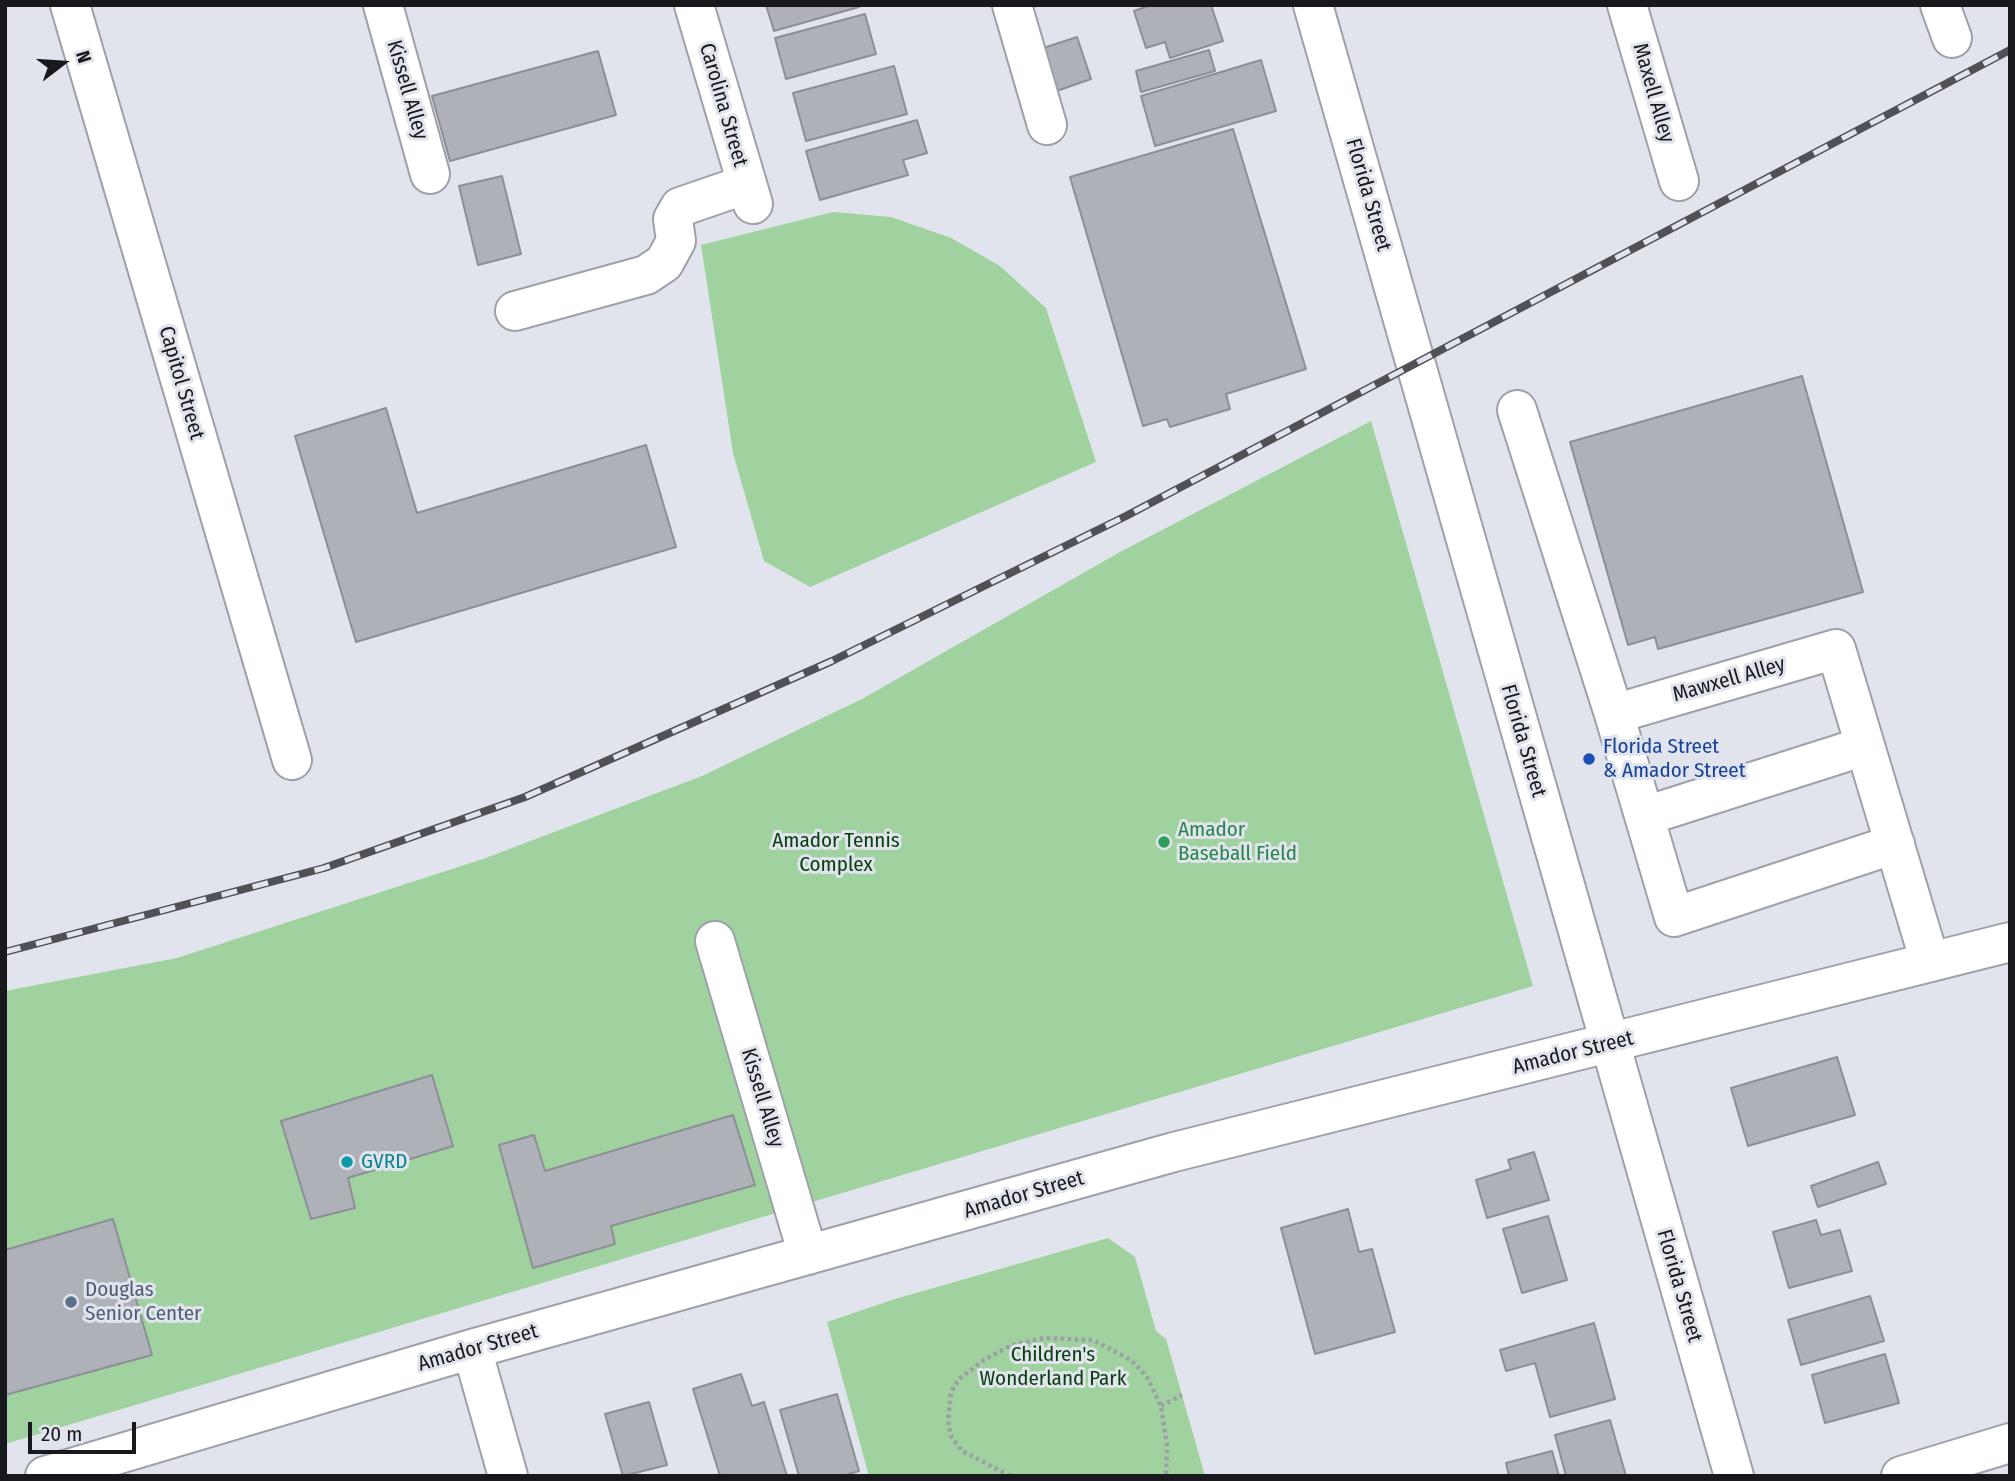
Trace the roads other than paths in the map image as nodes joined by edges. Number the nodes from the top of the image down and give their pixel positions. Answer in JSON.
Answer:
{"nodes":[{"id":1,"x":70,"y":5,"type":"edge"},
{"id":2,"x":383,"y":5,"type":"edge"},
{"id":3,"x":694,"y":5,"type":"edge"},
{"id":4,"x":1012,"y":5,"type":"edge"},
{"id":5,"x":1313,"y":5,"type":"edge"},
{"id":6,"x":1627,"y":5,"type":"edge"},
{"id":7,"x":1046,"y":125,"type":"dead end"},
{"id":8,"x":430,"y":174,"type":"dead end"},
{"id":9,"x":1678,"y":181,"type":"dead end"},
{"id":10,"x":515,"y":311,"type":"dead end"},
{"id":11,"x":1517,"y":410,"type":"dead end"},
{"id":12,"x":1614,"y":714,"type":"junction"},
{"id":13,"x":1865,"y":746,"type":"junction"},
{"id":14,"x":292,"y":760,"type":"dead end"},
{"id":15,"x":1645,"y":816,"type":"junction"},
{"id":16,"x":1895,"y":844,"type":"junction"},
{"id":17,"x":715,"y":941,"type":"dead end"},
{"id":18,"x":2010,"y":942,"type":"edge"},
{"id":19,"x":1930,"y":962,"type":"junction"},
{"id":20,"x":1610,"y":1044,"type":"junction"},
{"id":21,"x":808,"y":1255,"type":"junction"},
{"id":22,"x":472,"y":1349,"type":"junction"},
{"id":23,"x":2010,"y":1443,"type":"edge"},
{"id":24,"x":45,"y":1476,"type":"edge"},
{"id":25,"x":509,"y":1476,"type":"edge"},
{"id":26,"x":1734,"y":1476,"type":"edge"},
{"id":27,"x":1901,"y":1476,"type":"edge"}],
"edges":[{"from":1,"to":14,"type":"street","name":"Capitol Street"},
{"from":2,"to":8,"type":"street","name":"Kissell Alley"},
{"from":3,"to":10,"type":"street","name":"Carolina Street"},
{"from":4,"to":7,"type":"street"},
{"from":5,"to":20,"type":"street","name":"Florida Street"},
{"from":6,"to":9,"type":"street","name":"Maxell Alley"},
{"from":11,"to":12,"type":"street"},
{"from":12,"to":13,"type":"street","name":"Mawxell Alley"},
{"from":12,"to":15,"type":"street"},
{"from":13,"to":15,"type":"street"},
{"from":13,"to":16,"type":"street","name":"Mawxell Alley"},
{"from":15,"to":16,"type":"street"},
{"from":16,"to":19,"type":"street","name":"Mawxell Alley"},
{"from":17,"to":21,"type":"street","name":"Kissell Alley"},
{"from":18,"to":19,"type":"street","name":"Amador Street"},
{"from":19,"to":20,"type":"street","name":"Amador Street"},
{"from":20,"to":21,"type":"street","name":"Amador Street"},
{"from":20,"to":26,"type":"street","name":"Florida Street"},
{"from":21,"to":22,"type":"street","name":"Amador Street"},
{"from":22,"to":24,"type":"street","name":"Amador Street"},
{"from":22,"to":25,"type":"street"},
{"from":23,"to":27,"type":"street"}]}
